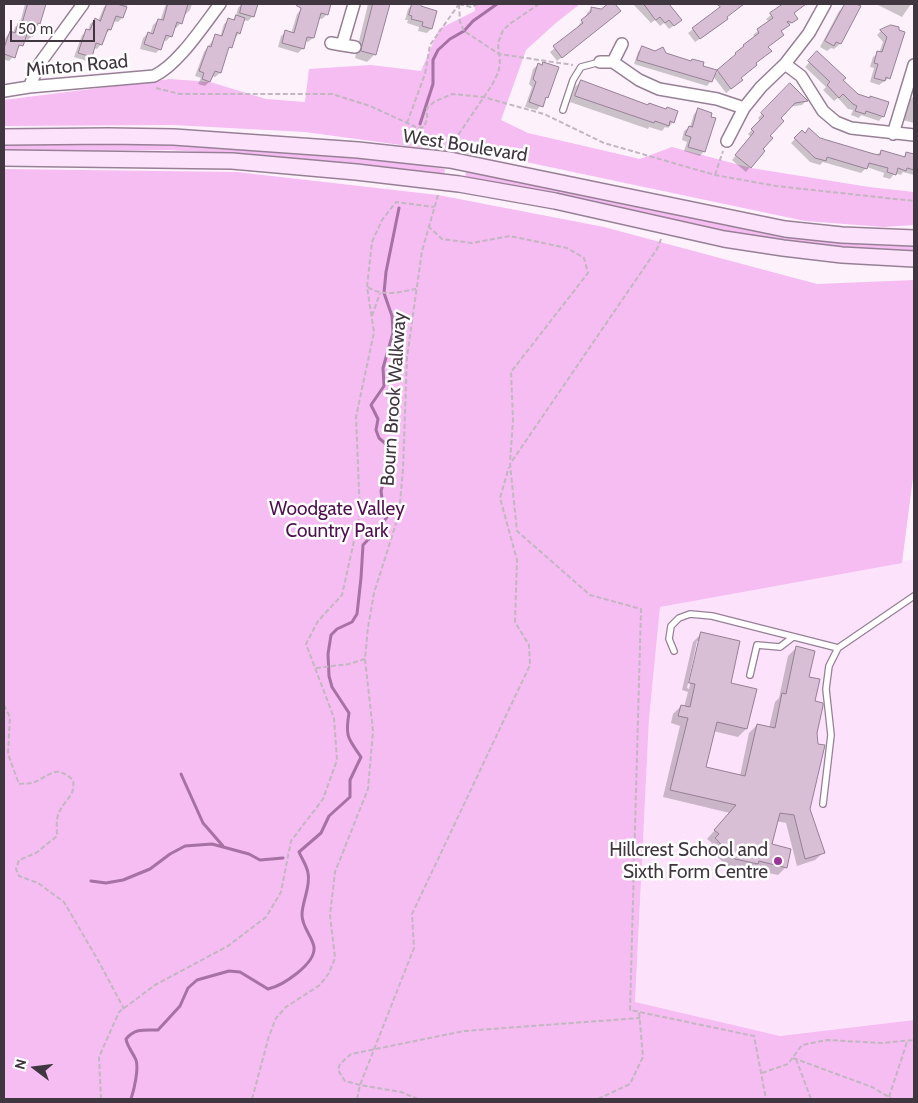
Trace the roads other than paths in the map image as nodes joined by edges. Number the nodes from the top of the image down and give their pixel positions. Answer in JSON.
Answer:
{"nodes":[{"id":1,"x":83,"y":4,"type":"edge"},
{"id":2,"x":220,"y":4,"type":"edge"},
{"id":3,"x":354,"y":4,"type":"edge"},
{"id":4,"x":825,"y":4,"type":"edge"},
{"id":5,"x":622,"y":44,"type":"dead end"},
{"id":6,"x":355,"y":47,"type":"dead end"},
{"id":7,"x":600,"y":62,"type":"joint"},
{"id":8,"x":613,"y":62,"type":"junction"},
{"id":9,"x":785,"y":64,"type":"junction"},
{"id":10,"x":914,"y":64,"type":"edge"},
{"id":11,"x":154,"y":76,"type":"junction"},
{"id":12,"x":28,"y":87,"type":"junction"},
{"id":13,"x":156,"y":88,"type":"road end"},
{"id":14,"x":4,"y":91,"type":"edge"},
{"id":15,"x":744,"y":108,"type":"junction"},
{"id":16,"x":563,"y":110,"type":"dead end"},
{"id":17,"x":893,"y":134,"type":"junction"},
{"id":18,"x":4,"y":136,"type":"edge"},
{"id":19,"x":914,"y":136,"type":"edge"},
{"id":20,"x":727,"y":141,"type":"road end"},
{"id":21,"x":4,"y":158,"type":"edge"},
{"id":22,"x":914,"y":238,"type":"edge"},
{"id":23,"x":914,"y":259,"type":"edge"},
{"id":24,"x":914,"y":596,"type":"edge"},
{"id":25,"x":793,"y":636,"type":"junction"},
{"id":26,"x":838,"y":648,"type":"junction"},
{"id":27,"x":674,"y":651,"type":"dead end"},
{"id":28,"x":750,"y":675,"type":"dead end"},
{"id":29,"x":823,"y":804,"type":"dead end"}],
"edges":[{"from":1,"to":12,"type":"street"},
{"from":2,"to":11,"type":"street","name":"Minton Road"},
{"from":3,"to":6,"type":"street"},
{"from":4,"to":9,"type":"street"},
{"from":5,"to":8,"type":"street"},
{"from":7,"to":8,"type":"street"},
{"from":7,"to":16,"type":"lane"},
{"from":8,"to":15,"type":"street"},
{"from":9,"to":15,"type":"street"},
{"from":9,"to":17,"type":"street"},
{"from":10,"to":17,"type":"street"},
{"from":11,"to":12,"type":"street","name":"Minton Road"},
{"from":11,"to":13,"type":"street","name":"Minton Road"},
{"from":12,"to":14,"type":"street","name":"Minton Road"},
{"from":15,"to":20,"type":"street"},
{"from":17,"to":19,"type":"street"},
{"from":18,"to":22,"type":"main road","name":"West Boulevard"},
{"from":21,"to":23,"type":"main road","name":"West Boulevard"},
{"from":24,"to":26,"type":"lane"},
{"from":25,"to":26,"type":"lane"},
{"from":25,"to":27,"type":"lane"},
{"from":25,"to":28,"type":"lane"},
{"from":26,"to":29,"type":"lane"}]}
